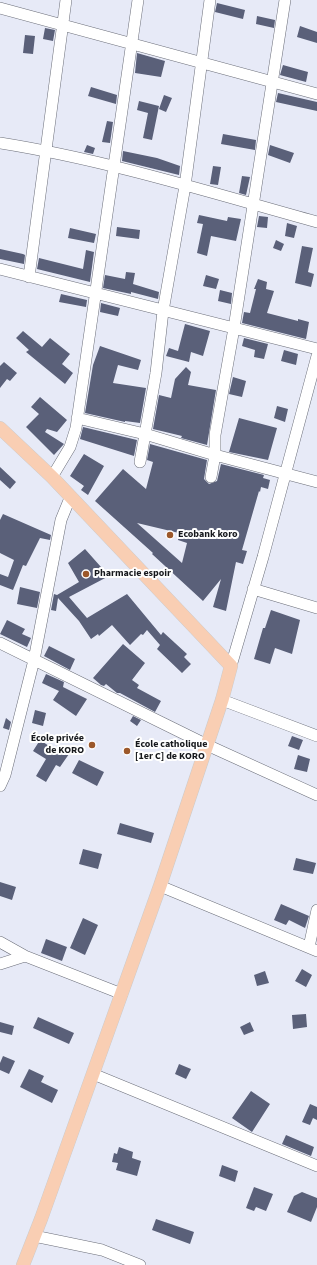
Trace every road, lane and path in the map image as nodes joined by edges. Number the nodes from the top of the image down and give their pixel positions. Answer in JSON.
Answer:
{"nodes":[{"id":1,"x":66,"y":0,"type":"edge"},
{"id":2,"x":138,"y":0,"type":"edge"},
{"id":3,"x":210,"y":0,"type":"edge"},
{"id":4,"x":285,"y":0,"type":"edge"},
{"id":5,"x":0,"y":8,"type":"edge"},
{"id":6,"x":62,"y":25,"type":"junction"},
{"id":7,"x":131,"y":43,"type":"junction"},
{"id":8,"x":201,"y":62,"type":"junction"},
{"id":9,"x":273,"y":82,"type":"junction"},
{"id":10,"x":317,"y":94,"type":"edge"},
{"id":11,"x":0,"y":143,"type":"edge"},
{"id":12,"x":46,"y":150,"type":"junction"},
{"id":13,"x":114,"y":167,"type":"junction"},
{"id":14,"x":185,"y":186,"type":"junction"},
{"id":15,"x":253,"y":204,"type":"junction"},
{"id":16,"x":317,"y":222,"type":"edge"},
{"id":17,"x":0,"y":269,"type":"edge"},
{"id":18,"x":29,"y":277,"type":"junction"},
{"id":19,"x":94,"y":294,"type":"junction"},
{"id":20,"x":163,"y":311,"type":"junction"},
{"id":21,"x":234,"y":328,"type":"junction"},
{"id":22,"x":317,"y":349,"type":"edge"},
{"id":23,"x":317,"y":356,"type":"edge"},
{"id":24,"x":77,"y":418,"type":"junction"},
{"id":25,"x":0,"y":428,"type":"edge"},
{"id":26,"x":145,"y":434,"type":"junction"},
{"id":27,"x":215,"y":455,"type":"junction"},
{"id":28,"x":140,"y":462,"type":"dead end"},
{"id":29,"x":286,"y":472,"type":"junction"},
{"id":30,"x":52,"y":477,"type":"junction"},
{"id":31,"x":211,"y":477,"type":"dead end"},
{"id":32,"x":317,"y":482,"type":"edge"},
{"id":33,"x":70,"y":498,"type":"junction"},
{"id":34,"x":253,"y":589,"type":"junction"},
{"id":35,"x":317,"y":608,"type":"edge"},
{"id":36,"x":0,"y":643,"type":"edge"},
{"id":37,"x":34,"y":660,"type":"junction"},
{"id":38,"x":231,"y":666,"type":"junction"},
{"id":39,"x":222,"y":700,"type":"junction"},
{"id":40,"x":317,"y":736,"type":"edge"},
{"id":41,"x":207,"y":745,"type":"junction"},
{"id":42,"x":2,"y":774,"type":"edge"},
{"id":43,"x":0,"y":786,"type":"edge"},
{"id":44,"x":317,"y":795,"type":"edge"},
{"id":45,"x":160,"y":886,"type":"junction"},
{"id":46,"x":317,"y":910,"type":"edge"},
{"id":47,"x":0,"y":942,"type":"edge"},
{"id":48,"x":313,"y":949,"type":"edge"},
{"id":49,"x":25,"y":956,"type":"junction"},
{"id":50,"x":0,"y":964,"type":"edge"},
{"id":51,"x":122,"y":994,"type":"junction"},
{"id":52,"x":93,"y":1074,"type":"junction"},
{"id":53,"x":317,"y":1166,"type":"edge"},
{"id":54,"x":34,"y":1236,"type":"junction"},
{"id":55,"x":23,"y":1265,"type":"edge"},
{"id":56,"x":140,"y":1265,"type":"edge"}],
"edges":[{"from":1,"to":6,"type":"street"},
{"from":2,"to":7,"type":"street"},
{"from":3,"to":8,"type":"street"},
{"from":4,"to":9,"type":"street"},
{"from":5,"to":6,"type":"street"},
{"from":6,"to":7,"type":"street"},
{"from":6,"to":12,"type":"street"},
{"from":7,"to":8,"type":"street"},
{"from":7,"to":13,"type":"street"},
{"from":8,"to":9,"type":"street"},
{"from":8,"to":14,"type":"street"},
{"from":9,"to":10,"type":"street"},
{"from":9,"to":15,"type":"street"},
{"from":11,"to":12,"type":"street"},
{"from":12,"to":13,"type":"street"},
{"from":12,"to":18,"type":"street"},
{"from":13,"to":14,"type":"street"},
{"from":13,"to":19,"type":"street"},
{"from":14,"to":15,"type":"street"},
{"from":14,"to":20,"type":"street"},
{"from":15,"to":16,"type":"street"},
{"from":15,"to":21,"type":"street"},
{"from":17,"to":18,"type":"street"},
{"from":18,"to":19,"type":"street"},
{"from":19,"to":20,"type":"street"},
{"from":19,"to":24,"type":"street"},
{"from":20,"to":21,"type":"street"},
{"from":20,"to":26,"type":"street"},
{"from":21,"to":22,"type":"street"},
{"from":21,"to":27,"type":"street"},
{"from":23,"to":29,"type":"street"},
{"from":24,"to":26,"type":"street"},
{"from":24,"to":30,"type":"street"},
{"from":25,"to":30,"type":"main road"},
{"from":26,"to":27,"type":"street"},
{"from":26,"to":28,"type":"street"},
{"from":27,"to":29,"type":"street"},
{"from":27,"to":31,"type":"street"},
{"from":29,"to":32,"type":"street"},
{"from":29,"to":34,"type":"street"},
{"from":30,"to":33,"type":"main road"},
{"from":33,"to":37,"type":"street"},
{"from":33,"to":38,"type":"main road"},
{"from":34,"to":35,"type":"street"},
{"from":34,"to":38,"type":"street"},
{"from":36,"to":37,"type":"street"},
{"from":37,"to":41,"type":"street"},
{"from":37,"to":42,"type":"street"},
{"from":38,"to":39,"type":"main road"},
{"from":39,"to":40,"type":"street"},
{"from":39,"to":41,"type":"main road"},
{"from":41,"to":44,"type":"street"},
{"from":41,"to":45,"type":"main road"},
{"from":42,"to":43,"type":"street"},
{"from":45,"to":48,"type":"street"},
{"from":45,"to":51,"type":"main road"},
{"from":46,"to":48,"type":"street"},
{"from":47,"to":49,"type":"street"},
{"from":49,"to":50,"type":"street"},
{"from":49,"to":51,"type":"street"},
{"from":51,"to":52,"type":"main road"},
{"from":52,"to":53,"type":"street"},
{"from":52,"to":54,"type":"main road"},
{"from":54,"to":55,"type":"main road"},
{"from":54,"to":56,"type":"street"}]}
